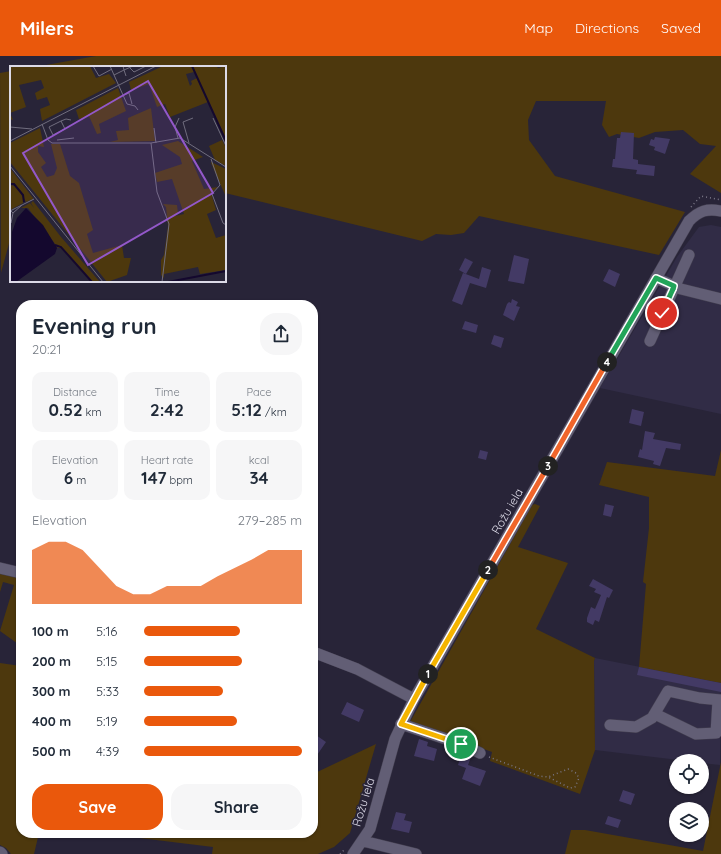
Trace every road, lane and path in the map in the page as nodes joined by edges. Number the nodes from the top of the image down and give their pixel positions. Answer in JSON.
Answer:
{"nodes":[{"id":1,"x":721,"y":211,"type":"edge"},
{"id":2,"x":689,"y":255,"type":"dead end"},
{"id":3,"x":656,"y":278,"type":"junction"},
{"id":4,"x":674,"y":286,"type":"junction"},
{"id":5,"x":721,"y":299,"type":"edge"},
{"id":6,"x":650,"y":341,"type":"dead end"},
{"id":7,"x":0,"y":568,"type":"edge"},
{"id":8,"x":16,"y":572,"type":"edge"},
{"id":9,"x":318,"y":654,"type":"edge"},
{"id":10,"x":414,"y":698,"type":"junction"},
{"id":11,"x":720,"y":700,"type":"edge"},
{"id":12,"x":654,"y":714,"type":"junction"},
{"id":13,"x":401,"y":724,"type":"junction"},
{"id":14,"x":610,"y":725,"type":"dead end"},
{"id":15,"x":718,"y":735,"type":"edge"},
{"id":16,"x":480,"y":753,"type":"joint"},
{"id":17,"x":548,"y":777,"type":"junction"},
{"id":18,"x":363,"y":841,"type":"junction"},
{"id":19,"x":352,"y":854,"type":"edge"},
{"id":20,"x":416,"y":854,"type":"edge"}],
"edges":[{"from":1,"to":3,"type":"street","name":"Rožu iela"},
{"from":2,"to":4,"type":"street"},
{"from":3,"to":4,"type":"street"},
{"from":3,"to":10,"type":"street","name":"Rožu iela"},
{"from":4,"to":5,"type":"street"},
{"from":4,"to":6,"type":"street"},
{"from":7,"to":8,"type":"street"},
{"from":9,"to":10,"type":"street"},
{"from":10,"to":13,"type":"street","name":"Rožu iela"},
{"from":11,"to":12,"type":"street"},
{"from":11,"to":15,"type":"street"},
{"from":12,"to":14,"type":"street"},
{"from":12,"to":15,"type":"street"},
{"from":13,"to":16,"type":"street"},
{"from":13,"to":18,"type":"street","name":"Rožu iela"},
{"from":16,"to":17,"type":"path"},
{"from":17,"to":17,"type":"path"},
{"from":18,"to":19,"type":"street","name":"Rožu iela"},
{"from":18,"to":20,"type":"street"}]}
